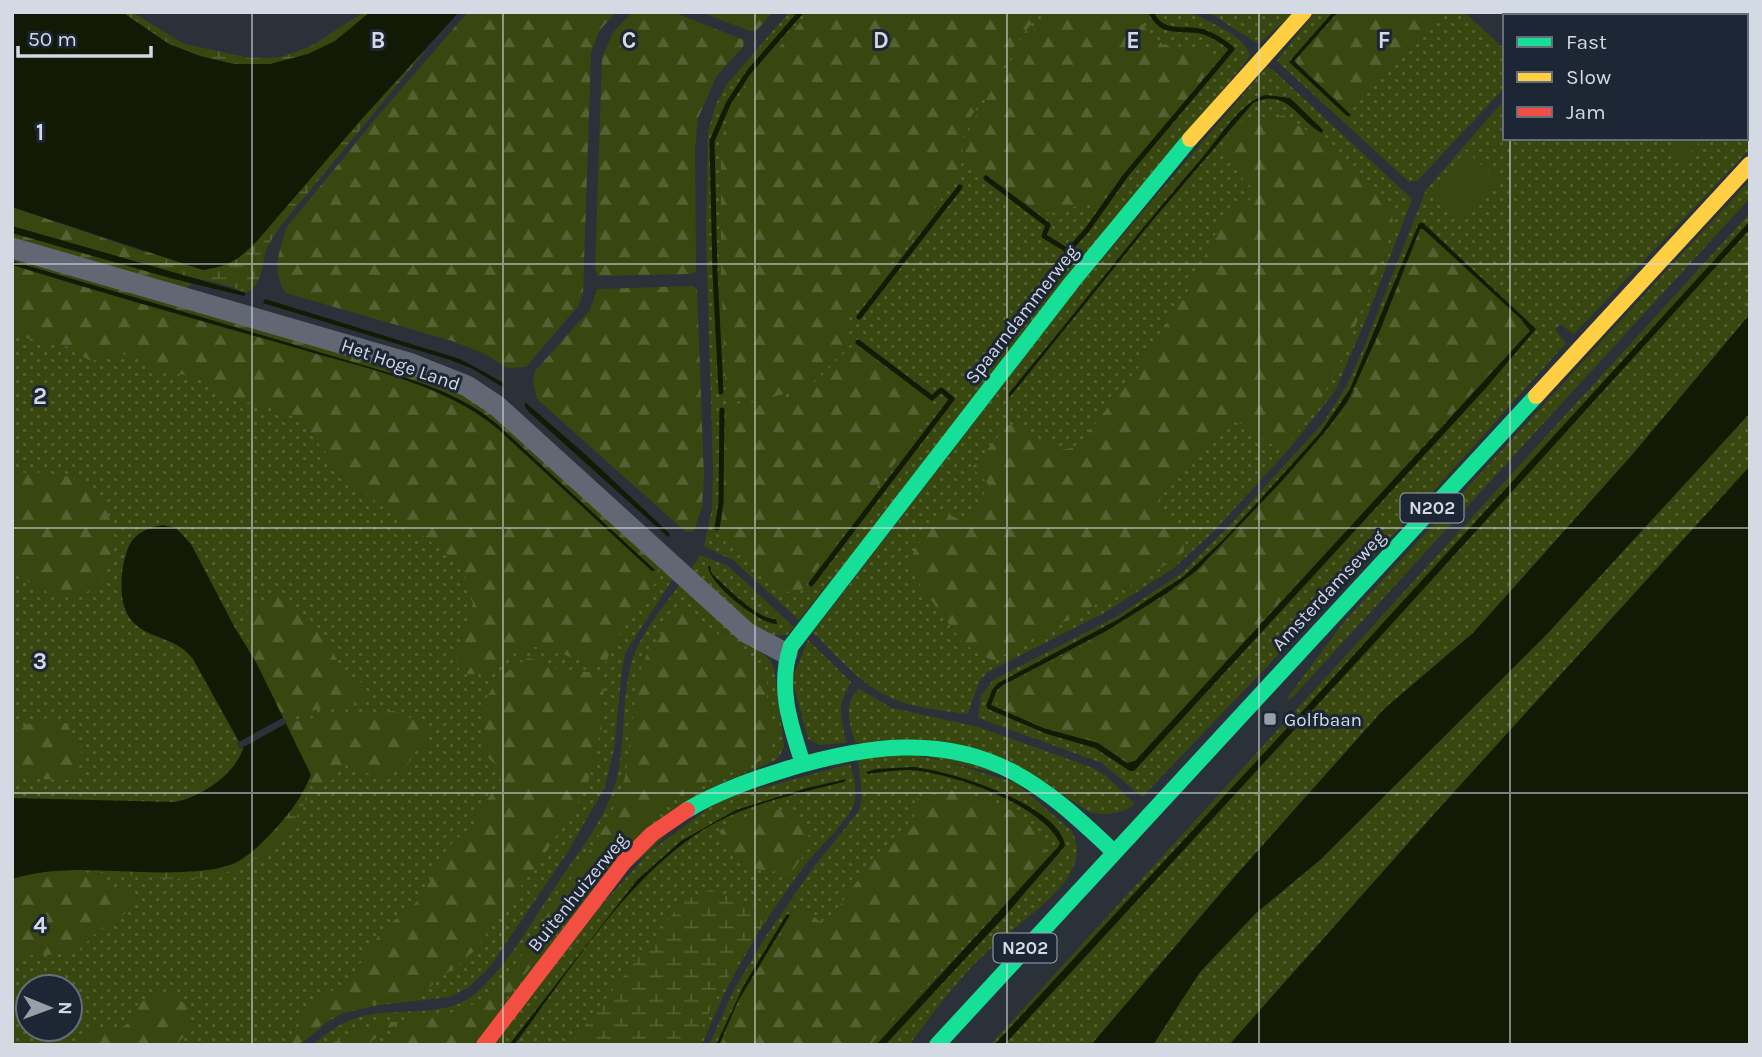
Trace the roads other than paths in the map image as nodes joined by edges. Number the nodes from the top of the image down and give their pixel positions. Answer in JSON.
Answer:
{"nodes":[{"id":1,"x":1304,"y":12,"type":"edge"},
{"id":2,"x":1750,"y":164,"type":"edge"},
{"id":3,"x":12,"y":248,"type":"edge"},
{"id":4,"x":787,"y":654,"type":"junction"},
{"id":5,"x":803,"y":764,"type":"junction"},
{"id":6,"x":1114,"y":851,"type":"junction"},
{"id":7,"x":484,"y":1045,"type":"edge"},
{"id":8,"x":936,"y":1045,"type":"edge"}],
"edges":[{"from":1,"to":4,"type":"street","name":"Spaarndammerweg"},
{"from":2,"to":6,"type":"street","name":"Amsterdamseweg","number":"N202"},
{"from":3,"to":4,"type":"street","name":"Het Hoge Land"},
{"from":4,"to":5,"type":"street"},
{"from":5,"to":6,"type":"street","name":"Buitenhuizerweg"},
{"from":5,"to":7,"type":"street","name":"Buitenhuizerweg"},
{"from":6,"to":8,"type":"street","name":"Amsterdamseweg","number":"N202"}]}
